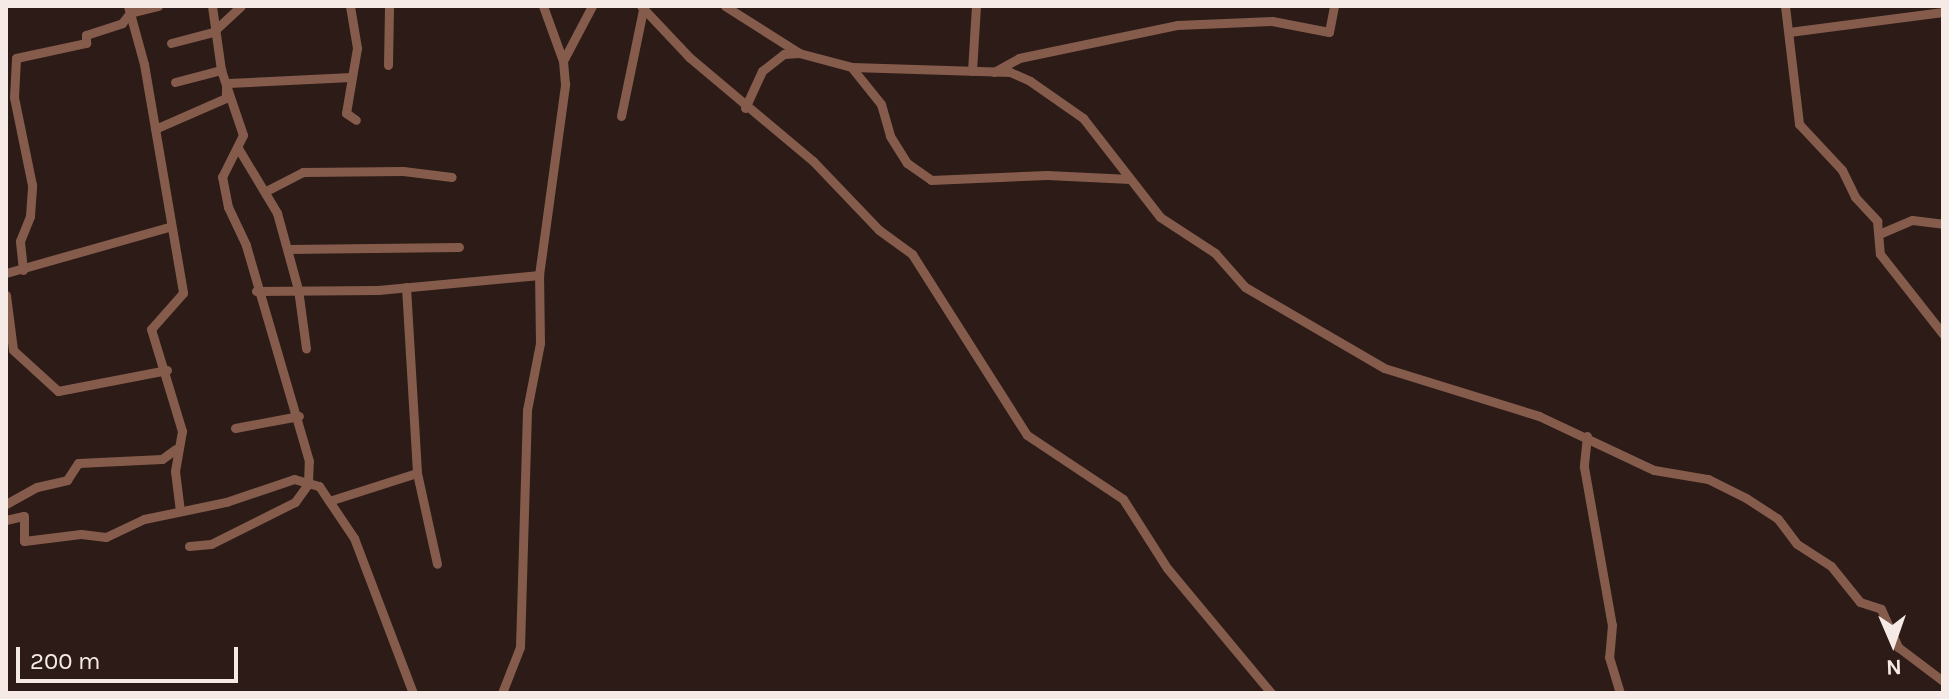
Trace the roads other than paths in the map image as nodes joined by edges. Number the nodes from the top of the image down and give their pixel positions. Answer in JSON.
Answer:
{"nodes":[{"id":1,"x":158,"y":6,"type":"edge"},
{"id":2,"x":212,"y":6,"type":"edge"},
{"id":3,"x":241,"y":6,"type":"edge"},
{"id":4,"x":350,"y":6,"type":"edge"},
{"id":5,"x":389,"y":6,"type":"edge"},
{"id":6,"x":543,"y":6,"type":"edge"},
{"id":7,"x":592,"y":6,"type":"edge"},
{"id":8,"x":725,"y":6,"type":"edge"},
{"id":9,"x":976,"y":6,"type":"edge"},
{"id":10,"x":1334,"y":6,"type":"edge"},
{"id":11,"x":1785,"y":6,"type":"edge"},
{"id":12,"x":642,"y":8,"type":"edge"},
{"id":13,"x":129,"y":10,"type":"edge"},
{"id":14,"x":1924,"y":10,"type":"edge"},
{"id":15,"x":1943,"y":12,"type":"edge"},
{"id":16,"x":213,"y":32,"type":"junction"},
{"id":17,"x":1789,"y":32,"type":"junction"},
{"id":18,"x":171,"y":43,"type":"dead end"},
{"id":19,"x":799,"y":53,"type":"junction"},
{"id":20,"x":563,"y":61,"type":"junction"},
{"id":21,"x":388,"y":65,"type":"dead end"},
{"id":22,"x":852,"y":67,"type":"junction"},
{"id":23,"x":972,"y":71,"type":"junction"},
{"id":24,"x":994,"y":72,"type":"junction"},
{"id":25,"x":351,"y":77,"type":"junction"},
{"id":26,"x":225,"y":78,"type":"junction"},
{"id":27,"x":175,"y":82,"type":"dead end"},
{"id":28,"x":745,"y":108,"type":"junction"},
{"id":29,"x":621,"y":116,"type":"dead end"},
{"id":30,"x":356,"y":120,"type":"dead end"},
{"id":31,"x":155,"y":129,"type":"junction"},
{"id":32,"x":238,"y":148,"type":"junction"},
{"id":33,"x":452,"y":177,"type":"dead end"},
{"id":34,"x":1130,"y":179,"type":"junction"},
{"id":35,"x":266,"y":191,"type":"junction"},
{"id":36,"x":1943,"y":224,"type":"edge"},
{"id":37,"x":169,"y":227,"type":"junction"},
{"id":38,"x":1879,"y":234,"type":"junction"},
{"id":39,"x":459,"y":247,"type":"dead end"},
{"id":40,"x":288,"y":249,"type":"junction"},
{"id":41,"x":23,"y":270,"type":"junction"},
{"id":42,"x":6,"y":273,"type":"edge"},
{"id":43,"x":539,"y":275,"type":"junction"},
{"id":44,"x":406,"y":287,"type":"junction"},
{"id":45,"x":298,"y":289,"type":"junction"},
{"id":46,"x":256,"y":291,"type":"junction"},
{"id":47,"x":6,"y":295,"type":"edge"},
{"id":48,"x":1943,"y":334,"type":"edge"},
{"id":49,"x":306,"y":348,"type":"dead end"},
{"id":50,"x":167,"y":370,"type":"junction"},
{"id":51,"x":299,"y":416,"type":"junction"},
{"id":52,"x":235,"y":428,"type":"dead end"},
{"id":53,"x":1587,"y":436,"type":"junction"},
{"id":54,"x":176,"y":449,"type":"junction"},
{"id":55,"x":417,"y":473,"type":"junction"},
{"id":56,"x":308,"y":484,"type":"junction"},
{"id":57,"x":329,"y":501,"type":"junction"},
{"id":58,"x":6,"y":504,"type":"edge"},
{"id":59,"x":180,"y":511,"type":"junction"},
{"id":60,"x":6,"y":520,"type":"edge"},
{"id":61,"x":189,"y":546,"type":"dead end"},
{"id":62,"x":437,"y":564,"type":"dead end"},
{"id":63,"x":1943,"y":681,"type":"edge"},
{"id":64,"x":413,"y":693,"type":"edge"},
{"id":65,"x":502,"y":693,"type":"edge"},
{"id":66,"x":1271,"y":693,"type":"edge"},
{"id":67,"x":1620,"y":693,"type":"edge"}],
"edges":[{"from":1,"to":13,"type":"street"},
{"from":2,"to":16,"type":"street"},
{"from":3,"to":16,"type":"street"},
{"from":4,"to":25,"type":"street"},
{"from":5,"to":21,"type":"street"},
{"from":6,"to":20,"type":"street"},
{"from":7,"to":20,"type":"street"},
{"from":8,"to":19,"type":"street"},
{"from":9,"to":23,"type":"street"},
{"from":10,"to":24,"type":"street"},
{"from":11,"to":17,"type":"street"},
{"from":12,"to":28,"type":"street"},
{"from":12,"to":29,"type":"street"},
{"from":13,"to":31,"type":"street"},
{"from":13,"to":41,"type":"street"},
{"from":14,"to":15,"type":"street"},
{"from":14,"to":17,"type":"street"},
{"from":16,"to":18,"type":"street"},
{"from":16,"to":26,"type":"street"},
{"from":17,"to":38,"type":"street"},
{"from":19,"to":22,"type":"street"},
{"from":19,"to":28,"type":"street"},
{"from":20,"to":43,"type":"street"},
{"from":22,"to":23,"type":"street"},
{"from":22,"to":34,"type":"street"},
{"from":23,"to":24,"type":"street"},
{"from":24,"to":34,"type":"street"},
{"from":25,"to":26,"type":"street"},
{"from":25,"to":30,"type":"street"},
{"from":26,"to":27,"type":"street"},
{"from":26,"to":31,"type":"street"},
{"from":26,"to":32,"type":"street"},
{"from":28,"to":66,"type":"street"},
{"from":31,"to":37,"type":"street"},
{"from":32,"to":35,"type":"street"},
{"from":32,"to":46,"type":"street"},
{"from":33,"to":35,"type":"street"},
{"from":34,"to":53,"type":"street"},
{"from":35,"to":40,"type":"street"},
{"from":36,"to":38,"type":"street"},
{"from":37,"to":41,"type":"street"},
{"from":37,"to":50,"type":"street"},
{"from":38,"to":48,"type":"street"},
{"from":39,"to":40,"type":"street"},
{"from":40,"to":45,"type":"street"},
{"from":41,"to":42,"type":"street"},
{"from":43,"to":44,"type":"street"},
{"from":43,"to":65,"type":"street"},
{"from":44,"to":45,"type":"street"},
{"from":44,"to":55,"type":"street"},
{"from":45,"to":46,"type":"street"},
{"from":45,"to":49,"type":"street"},
{"from":46,"to":51,"type":"street"},
{"from":47,"to":50,"type":"street"},
{"from":50,"to":54,"type":"street"},
{"from":51,"to":52,"type":"street"},
{"from":51,"to":56,"type":"street"},
{"from":53,"to":63,"type":"street"},
{"from":53,"to":67,"type":"street"},
{"from":54,"to":58,"type":"street"},
{"from":54,"to":59,"type":"street"},
{"from":55,"to":57,"type":"street"},
{"from":55,"to":62,"type":"street"},
{"from":56,"to":57,"type":"street"},
{"from":56,"to":59,"type":"street"},
{"from":56,"to":61,"type":"street"},
{"from":57,"to":64,"type":"street"},
{"from":59,"to":60,"type":"street"}]}
